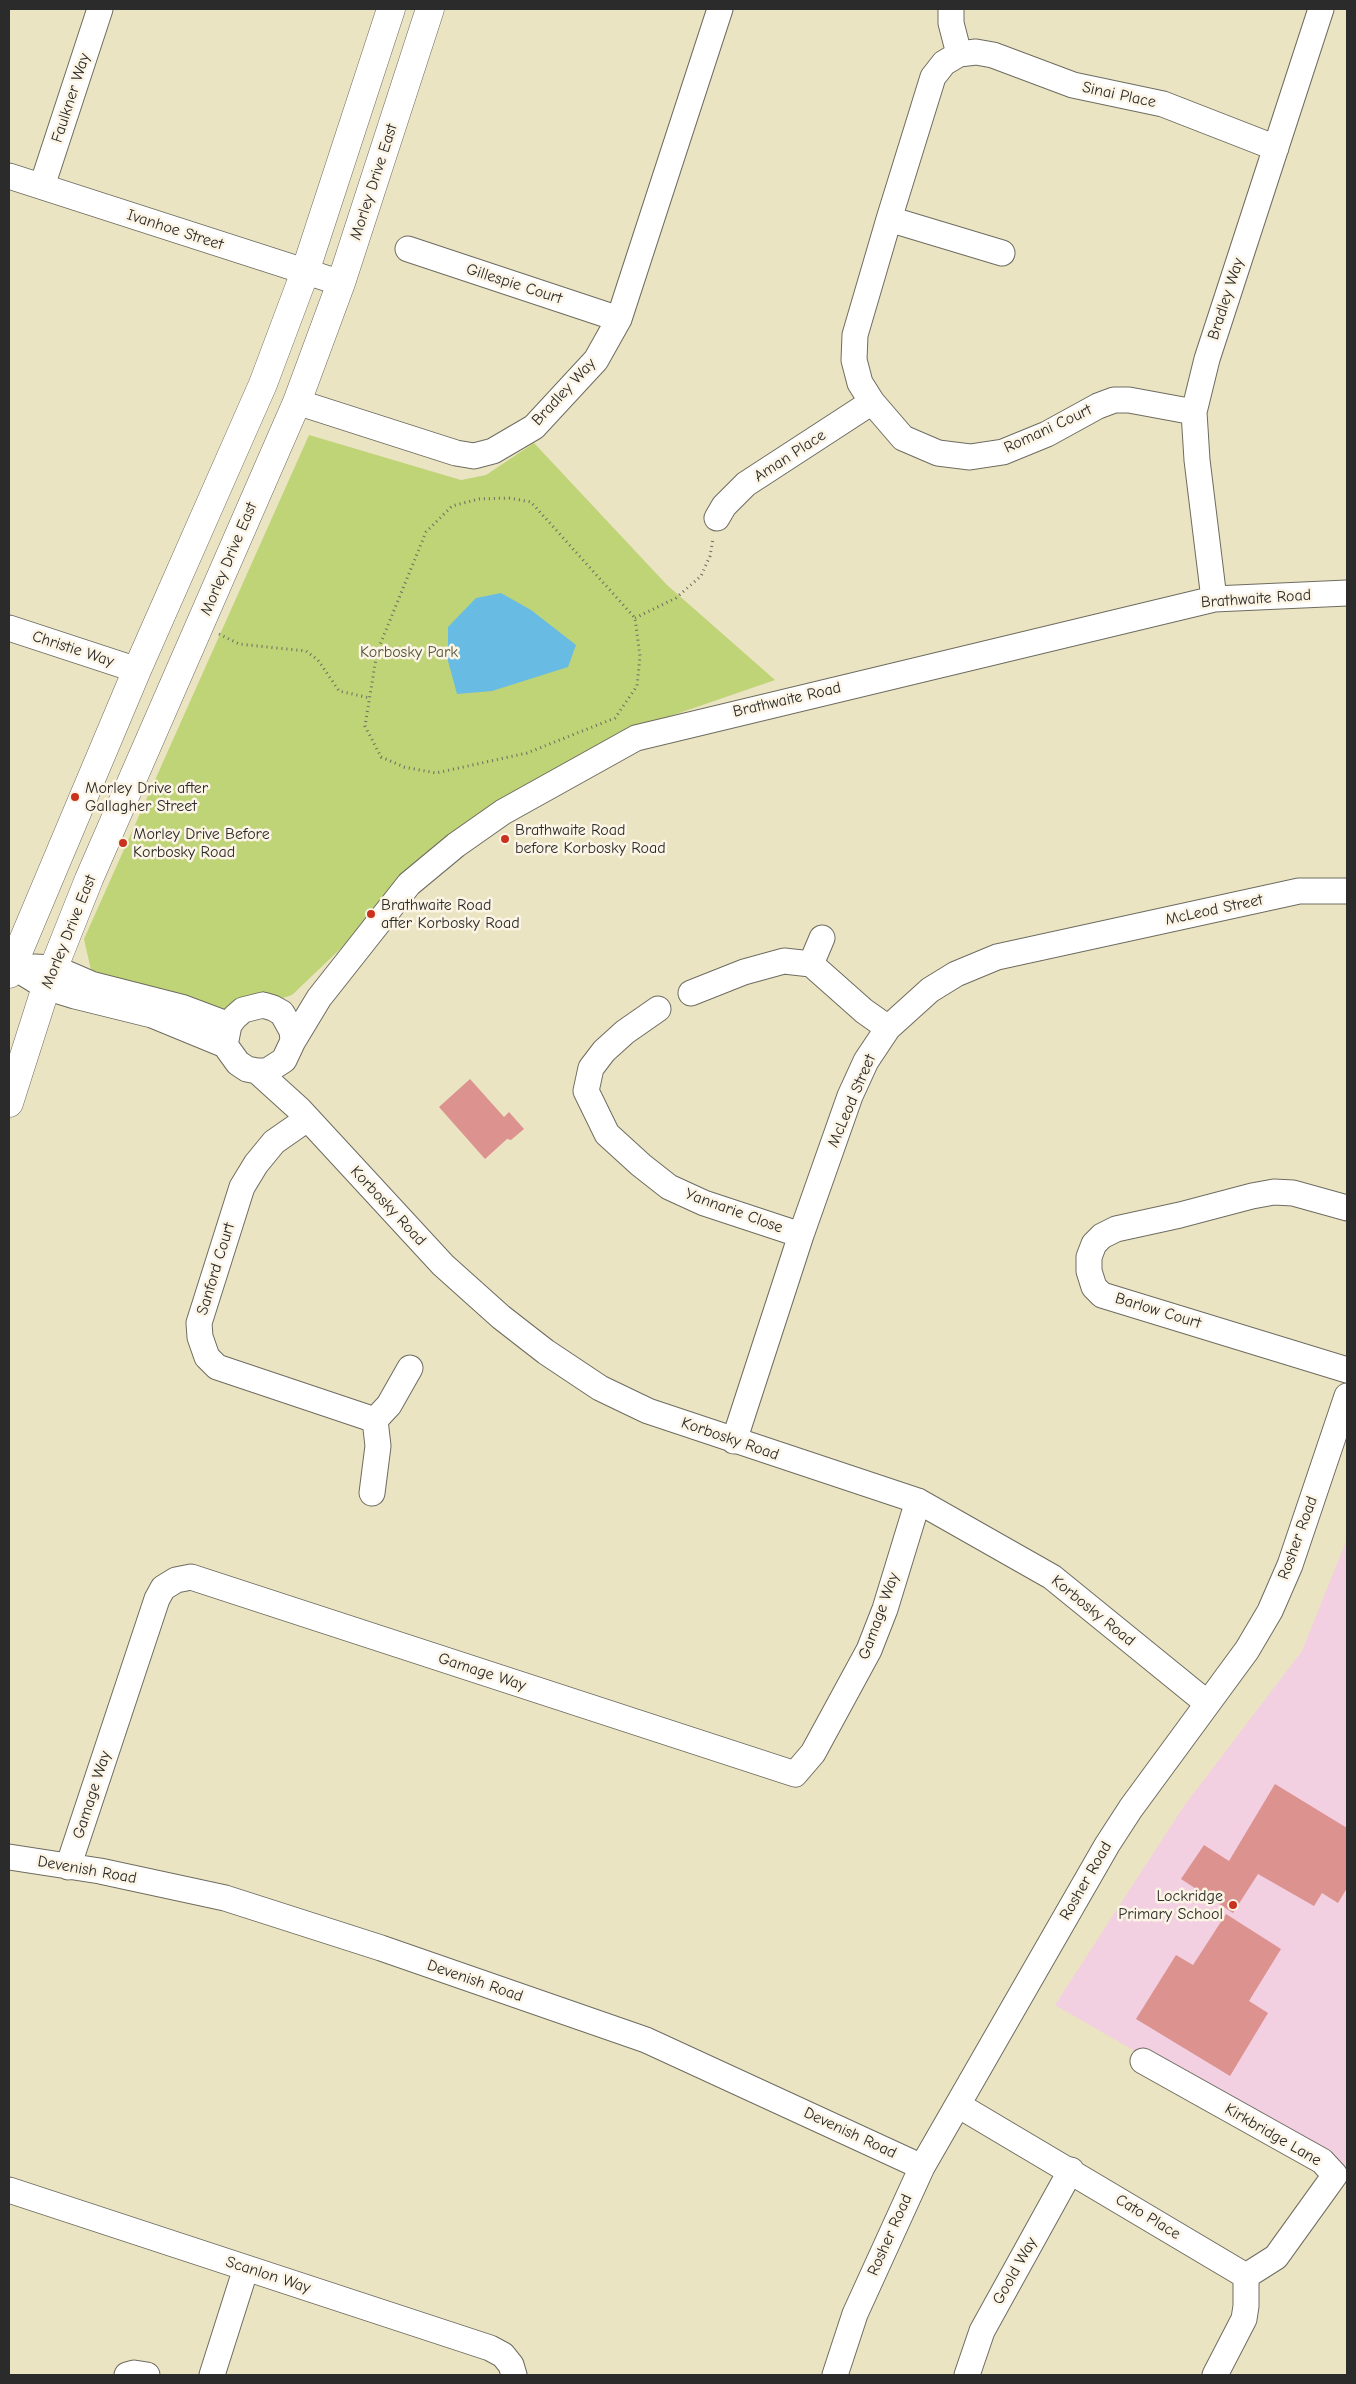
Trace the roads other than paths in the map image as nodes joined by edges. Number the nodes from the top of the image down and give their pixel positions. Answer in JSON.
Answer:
{"nodes":[{"id":1,"x":100,"y":9,"type":"edge"},
{"id":2,"x":391,"y":9,"type":"edge"},
{"id":3,"x":430,"y":9,"type":"edge"},
{"id":4,"x":720,"y":9,"type":"edge"},
{"id":5,"x":951,"y":9,"type":"edge"},
{"id":6,"x":1321,"y":9,"type":"edge"},
{"id":7,"x":959,"y":54,"type":"junction"},
{"id":8,"x":1276,"y":148,"type":"junction"},
{"id":9,"x":9,"y":176,"type":"edge"},
{"id":10,"x":42,"y":186,"type":"junction"},
{"id":11,"x":889,"y":219,"type":"junction"},
{"id":12,"x":408,"y":249,"type":"dead end"},
{"id":13,"x":1002,"y":253,"type":"dead end"},
{"id":14,"x":305,"y":272,"type":"junction"},
{"id":15,"x":341,"y":283,"type":"junction"},
{"id":16,"x":619,"y":319,"type":"junction"},
{"id":17,"x":297,"y":402,"type":"junction"},
{"id":18,"x":872,"y":402,"type":"junction"},
{"id":19,"x":1194,"y":412,"type":"junction"},
{"id":20,"x":717,"y":518,"type":"road end"},
{"id":21,"x":1347,"y":593,"type":"edge"},
{"id":22,"x":1214,"y":599,"type":"junction"},
{"id":23,"x":9,"y":628,"type":"edge"},
{"id":24,"x":137,"y":670,"type":"junction"},
{"id":25,"x":1347,"y":890,"type":"edge"},
{"id":26,"x":822,"y":938,"type":"dead end"},
{"id":27,"x":811,"y":964,"type":"junction"},
{"id":28,"x":10,"y":968,"type":"edge"},
{"id":29,"x":50,"y":977,"type":"junction"},
{"id":30,"x":691,"y":993,"type":"dead end"},
{"id":31,"x":319,"y":998,"type":"junction"},
{"id":32,"x":658,"y":1010,"type":"dead end"},
{"id":33,"x":282,"y":1014,"type":"junction"},
{"id":34,"x":888,"y":1028,"type":"junction"},
{"id":35,"x":227,"y":1035,"type":"junction"},
{"id":36,"x":291,"y":1046,"type":"junction"},
{"id":37,"x":257,"y":1071,"type":"junction"},
{"id":38,"x":9,"y":1103,"type":"edge"},
{"id":39,"x":303,"y":1114,"type":"junction"},
{"id":40,"x":1347,"y":1208,"type":"edge"},
{"id":41,"x":801,"y":1235,"type":"junction"},
{"id":42,"x":410,"y":1368,"type":"dead end"},
{"id":43,"x":1347,"y":1370,"type":"edge"},
{"id":44,"x":1347,"y":1396,"type":"edge"},
{"id":45,"x":375,"y":1420,"type":"junction"},
{"id":46,"x":734,"y":1441,"type":"junction"},
{"id":47,"x":372,"y":1492,"type":"dead end"},
{"id":48,"x":918,"y":1501,"type":"junction"},
{"id":49,"x":1207,"y":1704,"type":"junction"},
{"id":50,"x":9,"y":1857,"type":"edge"},
{"id":51,"x":68,"y":1867,"type":"junction"},
{"id":52,"x":1143,"y":2061,"type":"dead end"},
{"id":53,"x":958,"y":2105,"type":"junction"},
{"id":54,"x":922,"y":2167,"type":"junction"},
{"id":55,"x":1071,"y":2170,"type":"junction"},
{"id":56,"x":9,"y":2190,"type":"edge"},
{"id":57,"x":246,"y":2268,"type":"junction"},
{"id":58,"x":1246,"y":2276,"type":"junction"},
{"id":59,"x":127,"y":2375,"type":"edge"},
{"id":60,"x":148,"y":2375,"type":"edge"},
{"id":61,"x":212,"y":2375,"type":"edge"},
{"id":62,"x":514,"y":2375,"type":"edge"},
{"id":63,"x":835,"y":2375,"type":"edge"},
{"id":64,"x":967,"y":2375,"type":"edge"},
{"id":65,"x":1215,"y":2375,"type":"edge"}],
"edges":[{"from":1,"to":10,"type":"street","name":"Faulkner Way"},
{"from":2,"to":14,"type":"main road"},
{"from":3,"to":15,"type":"main road","name":"Morley Drive East"},
{"from":4,"to":16,"type":"street","name":"Bradley Way"},
{"from":5,"to":7,"type":"street"},
{"from":6,"to":8,"type":"street","name":"Bradley Way"},
{"from":7,"to":8,"type":"street","name":"Sinai Place"},
{"from":7,"to":11,"type":"street","name":"Romani Court"},
{"from":8,"to":19,"type":"street","name":"Bradley Way"},
{"from":9,"to":10,"type":"street","name":"Ivanhoe Street"},
{"from":10,"to":14,"type":"street","name":"Ivanhoe Street"},
{"from":11,"to":13,"type":"street"},
{"from":11,"to":18,"type":"street","name":"Romani Court"},
{"from":12,"to":16,"type":"street","name":"Gillespie Court"},
{"from":14,"to":15,"type":"street","name":"Ivanhoe Street"},
{"from":14,"to":24,"type":"main road"},
{"from":15,"to":17,"type":"main road","name":"Morley Drive East"},
{"from":16,"to":17,"type":"street","name":"Bradley Way"},
{"from":17,"to":29,"type":"main road","name":"Morley Drive East"},
{"from":18,"to":19,"type":"street","name":"Romani Court"},
{"from":18,"to":20,"type":"street","name":"Aman Place"},
{"from":19,"to":22,"type":"street","name":"Bradley Way"},
{"from":21,"to":22,"type":"street","name":"Brathwaite Road"},
{"from":22,"to":31,"type":"street","name":"Brathwaite Road"},
{"from":23,"to":24,"type":"street","name":"Christie Way"},
{"from":24,"to":28,"type":"main road"},
{"from":25,"to":34,"type":"street","name":"McLeod Street"},
{"from":26,"to":27,"type":"street"},
{"from":27,"to":30,"type":"street"},
{"from":27,"to":34,"type":"street"},
{"from":28,"to":29,"type":"street"},
{"from":29,"to":35,"type":"street"},
{"from":29,"to":38,"type":"main road","name":"Morley Drive East"},
{"from":31,"to":33,"type":"street","name":"Brathwaite Road"},
{"from":31,"to":36,"type":"street","name":"Brathwaite Road"},
{"from":32,"to":41,"type":"street","name":"Yannarie Close"},
{"from":33,"to":35,"type":"street"},
{"from":33,"to":36,"type":"street"},
{"from":34,"to":41,"type":"street","name":"McLeod Street"},
{"from":35,"to":37,"type":"street"},
{"from":36,"to":37,"type":"street"},
{"from":36,"to":39,"type":"street"},
{"from":37,"to":39,"type":"street","name":"Korbosky Road"},
{"from":39,"to":45,"type":"street","name":"Sanford Court"},
{"from":39,"to":46,"type":"street","name":"Korbosky Road"},
{"from":40,"to":43,"type":"street","name":"Barlow Court"},
{"from":41,"to":46,"type":"street","name":"McLeod Street"},
{"from":42,"to":45,"type":"street"},
{"from":44,"to":49,"type":"street","name":"Rosher Road"},
{"from":45,"to":47,"type":"street"},
{"from":46,"to":48,"type":"street","name":"Korbosky Road"},
{"from":48,"to":49,"type":"street","name":"Korbosky Road"},
{"from":48,"to":51,"type":"street","name":"Gamage Way"},
{"from":49,"to":53,"type":"street","name":"Rosher Road"},
{"from":50,"to":51,"type":"street","name":"Devenish Road"},
{"from":51,"to":54,"type":"street","name":"Devenish Road"},
{"from":52,"to":58,"type":"street","name":"Kirkbridge Lane"},
{"from":53,"to":54,"type":"street","name":"Rosher Road"},
{"from":53,"to":55,"type":"street","name":"Cato Place"},
{"from":54,"to":63,"type":"street","name":"Rosher Road"},
{"from":55,"to":58,"type":"street","name":"Cato Place"},
{"from":55,"to":64,"type":"street","name":"Goold Way"},
{"from":56,"to":57,"type":"street","name":"Scanlon Way"},
{"from":57,"to":61,"type":"street"},
{"from":57,"to":62,"type":"street","name":"Scanlon Way"},
{"from":58,"to":65,"type":"street"},
{"from":59,"to":60,"type":"street"}]}
